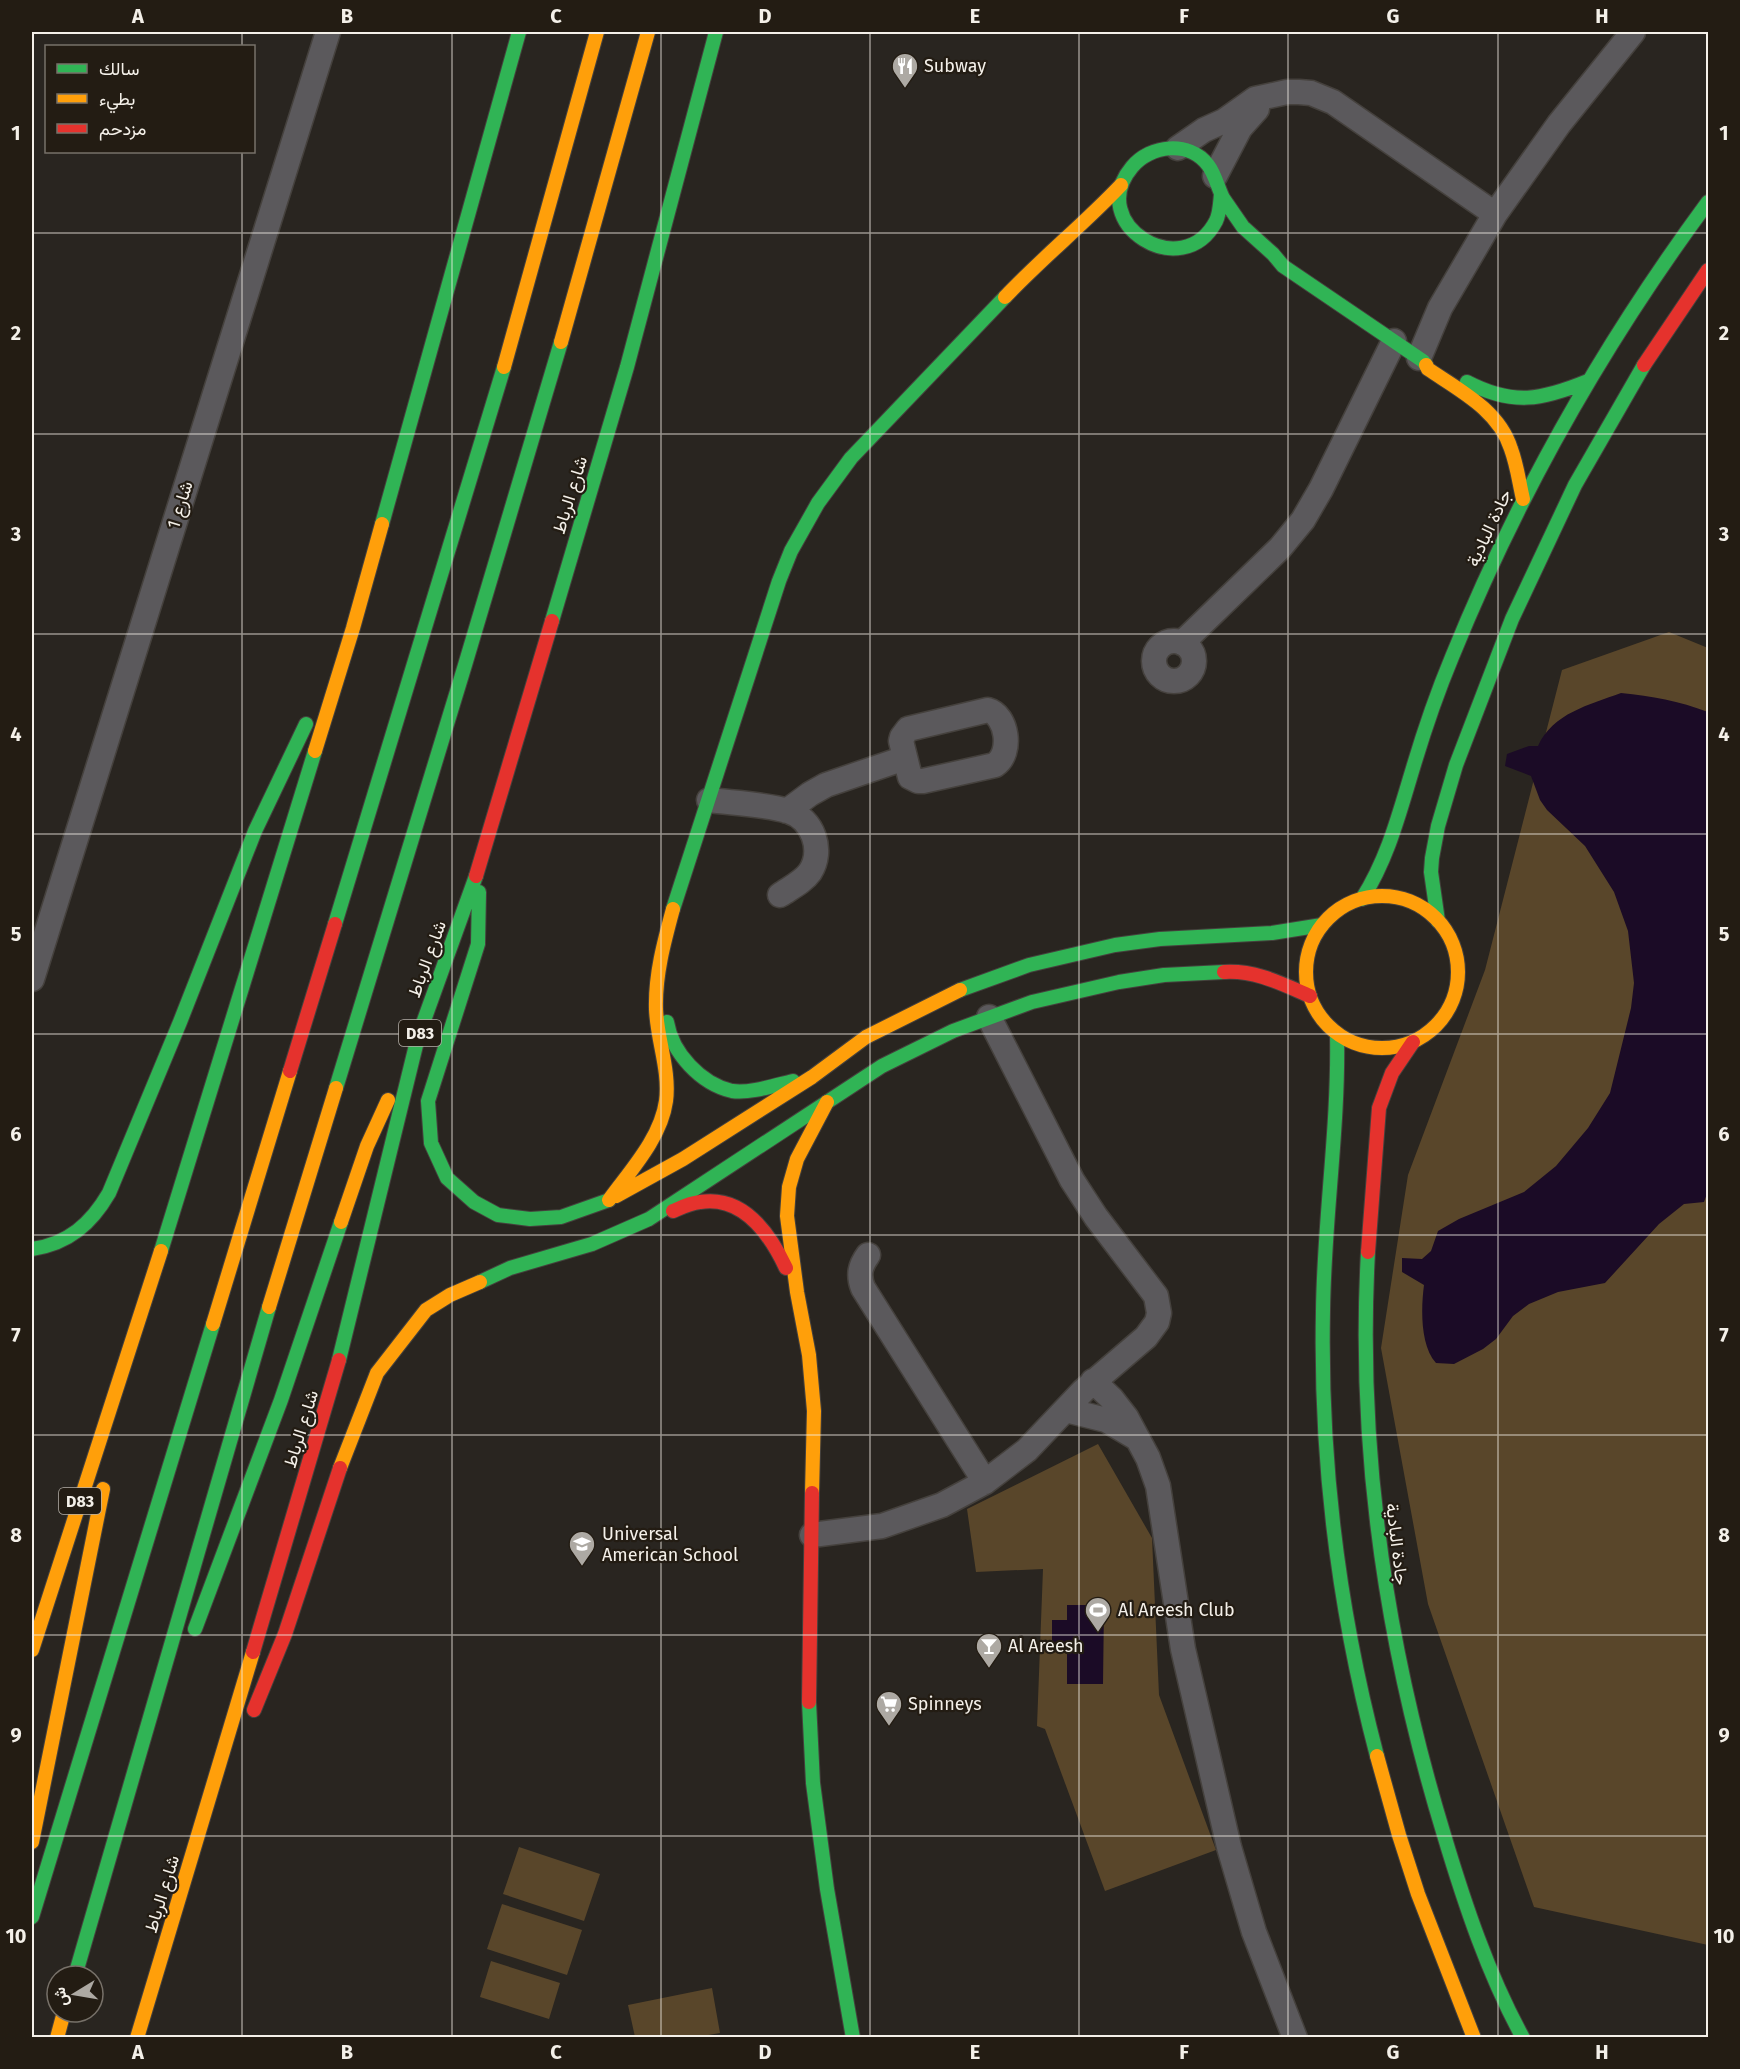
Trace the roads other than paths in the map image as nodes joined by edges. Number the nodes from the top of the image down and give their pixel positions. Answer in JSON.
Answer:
{"nodes":[{"id":1,"x":328,"y":32,"type":"edge"},
{"id":2,"x":519,"y":32,"type":"edge"},
{"id":3,"x":597,"y":32,"type":"edge"},
{"id":4,"x":648,"y":32,"type":"edge"},
{"id":5,"x":716,"y":32,"type":"edge"},
{"id":6,"x":1633,"y":32,"type":"edge"},
{"id":7,"x":1265,"y":97,"type":"junction"},
{"id":8,"x":1178,"y":148,"type":"junction"},
{"id":9,"x":1121,"y":185,"type":"junction"},
{"id":10,"x":1218,"y":185,"type":"junction"},
{"id":11,"x":1708,"y":202,"type":"edge"},
{"id":12,"x":1495,"y":214,"type":"junction"},
{"id":13,"x":1119,"y":231,"type":"dead end"},
{"id":14,"x":1094,"y":232,"type":"dead end"},
{"id":15,"x":1134,"y":234,"type":"junction"},
{"id":16,"x":1198,"y":241,"type":"junction"},
{"id":17,"x":1215,"y":243,"type":"dead end"},
{"id":18,"x":1050,"y":253,"type":"junction"},
{"id":19,"x":1257,"y":256,"type":"dead end"},
{"id":20,"x":1283,"y":266,"type":"junction"},
{"id":21,"x":1708,"y":270,"type":"edge"},
{"id":22,"x":1394,"y":341,"type":"junction"},
{"id":23,"x":1421,"y":360,"type":"junction"},
{"id":24,"x":1588,"y":381,"type":"junction"},
{"id":25,"x":1523,"y":499,"type":"junction"},
{"id":26,"x":353,"y":628,"type":"junction"},
{"id":27,"x":1182,"y":643,"type":"dead end"},
{"id":28,"x":905,"y":758,"type":"dead end"},
{"id":29,"x":709,"y":800,"type":"junction"},
{"id":30,"x":787,"y":811,"type":"junction"},
{"id":31,"x":480,"y":865,"type":"junction"},
{"id":32,"x":780,"y":895,"type":"dead end"},
{"id":33,"x":1362,"y":899,"type":"junction"},
{"id":34,"x":1438,"y":921,"type":"junction"},
{"id":35,"x":1322,"y":925,"type":"junction"},
{"id":36,"x":32,"y":979,"type":"edge"},
{"id":37,"x":657,"y":989,"type":"junction"},
{"id":38,"x":1310,"y":996,"type":"junction"},
{"id":39,"x":989,"y":1017,"type":"junction"},
{"id":40,"x":1337,"y":1034,"type":"junction"},
{"id":41,"x":418,"y":1037,"type":"junction"},
{"id":42,"x":1413,"y":1042,"type":"junction"},
{"id":43,"x":812,"y":1077,"type":"junction"},
{"id":44,"x":827,"y":1102,"type":"junction"},
{"id":45,"x":609,"y":1200,"type":"junction"},
{"id":46,"x":649,"y":1219,"type":"junction"},
{"id":47,"x":32,"y":1250,"type":"edge"},
{"id":48,"x":868,"y":1255,"type":"dead end"},
{"id":49,"x":797,"y":1292,"type":"junction"},
{"id":50,"x":130,"y":1352,"type":"junction"},
{"id":51,"x":1093,"y":1381,"type":"junction"},
{"id":52,"x":1066,"y":1410,"type":"junction"},
{"id":53,"x":1138,"y":1439,"type":"junction"},
{"id":54,"x":109,"y":1456,"type":"dead end"},
{"id":55,"x":104,"y":1480,"type":"dead end"},
{"id":56,"x":985,"y":1482,"type":"junction"},
{"id":57,"x":812,"y":1527,"type":"junction"},
{"id":58,"x":191,"y":1642,"type":"dead end"},
{"id":59,"x":32,"y":1650,"type":"edge"},
{"id":60,"x":170,"y":1697,"type":"dead end"},
{"id":61,"x":250,"y":1719,"type":"dead end"},
{"id":62,"x":241,"y":1740,"type":"dead end"},
{"id":63,"x":32,"y":1842,"type":"edge"},
{"id":64,"x":194,"y":1850,"type":"junction"},
{"id":65,"x":108,"y":1862,"type":"junction"},
{"id":66,"x":32,"y":1917,"type":"edge"},
{"id":67,"x":78,"y":1964,"type":"edge"},
{"id":68,"x":136,"y":2037,"type":"edge"},
{"id":69,"x":853,"y":2037,"type":"edge"},
{"id":70,"x":1295,"y":2037,"type":"edge"},
{"id":71,"x":1474,"y":2037,"type":"edge"},
{"id":72,"x":1523,"y":2037,"type":"edge"}],
"edges":[{"from":1,"to":36,"type":"street","name":"شارع 1"},
{"from":2,"to":26,"type":"main road","number":"D83"},
{"from":3,"to":66,"type":"main road"},
{"from":4,"to":65,"type":"main road"},
{"from":5,"to":31,"type":"main road","name":"شارع الرباط","number":"D83"},
{"from":6,"to":12,"type":"street"},
{"from":7,"to":8,"type":"street"},
{"from":7,"to":10,"type":"street"},
{"from":7,"to":12,"type":"street"},
{"from":8,"to":9,"type":"main road"},
{"from":8,"to":10,"type":"main road"},
{"from":9,"to":15,"type":"main road"},
{"from":9,"to":18,"type":"main road"},
{"from":10,"to":16,"type":"main road"},
{"from":10,"to":20,"type":"main road"},
{"from":11,"to":24,"type":"main road","name":"جادة البادية"},
{"from":12,"to":23,"type":"street"},
{"from":13,"to":15,"type":"main road"},
{"from":14,"to":18,"type":"main road"},
{"from":15,"to":16,"type":"main road"},
{"from":16,"to":17,"type":"main road"},
{"from":18,"to":29,"type":"main road"},
{"from":19,"to":20,"type":"main road"},
{"from":20,"to":22,"type":"main road"},
{"from":21,"to":34,"type":"main road"},
{"from":22,"to":23,"type":"main road"},
{"from":22,"to":27,"type":"street"},
{"from":23,"to":24,"type":"main road"},
{"from":23,"to":25,"type":"main road"},
{"from":24,"to":25,"type":"main road","name":"جادة البادية"},
{"from":25,"to":33,"type":"main road","name":"جادة البادية"},
{"from":26,"to":47,"type":"main road"},
{"from":26,"to":50,"type":"main road","number":"D83"},
{"from":28,"to":30,"type":"street"},
{"from":29,"to":30,"type":"street"},
{"from":29,"to":37,"type":"main road"},
{"from":30,"to":32,"type":"street"},
{"from":31,"to":41,"type":"main road","name":"شارع الرباط","number":"D83"},
{"from":31,"to":45,"type":"main road"},
{"from":33,"to":34,"type":"main road"},
{"from":33,"to":35,"type":"main road"},
{"from":34,"to":42,"type":"main road"},
{"from":35,"to":38,"type":"main road"},
{"from":35,"to":43,"type":"main road"},
{"from":37,"to":43,"type":"main road"},
{"from":37,"to":45,"type":"main road"},
{"from":38,"to":39,"type":"main road"},
{"from":38,"to":40,"type":"main road"},
{"from":39,"to":44,"type":"main road"},
{"from":39,"to":51,"type":"street"},
{"from":40,"to":42,"type":"main road"},
{"from":40,"to":71,"type":"main road"},
{"from":41,"to":58,"type":"main road"},
{"from":41,"to":64,"type":"main road","name":"شارع الرباط","number":"D83"},
{"from":42,"to":72,"type":"main road","name":"جادة البادية"},
{"from":43,"to":45,"type":"main road"},
{"from":44,"to":46,"type":"main road"},
{"from":44,"to":49,"type":"main road"},
{"from":46,"to":49,"type":"main road"},
{"from":46,"to":61,"type":"main road"},
{"from":48,"to":56,"type":"street"},
{"from":49,"to":57,"type":"main road"},
{"from":50,"to":54,"type":"main road"},
{"from":50,"to":59,"type":"main road","number":"D83"},
{"from":51,"to":52,"type":"street"},
{"from":51,"to":53,"type":"street"},
{"from":52,"to":53,"type":"street"},
{"from":52,"to":56,"type":"street"},
{"from":53,"to":70,"type":"street"},
{"from":55,"to":63,"type":"main road"},
{"from":56,"to":57,"type":"street"},
{"from":57,"to":69,"type":"main road"},
{"from":60,"to":65,"type":"main road"},
{"from":62,"to":64,"type":"main road"},
{"from":64,"to":68,"type":"main road","name":"شارع الرباط","number":"D83"},
{"from":65,"to":67,"type":"main road"}]}
